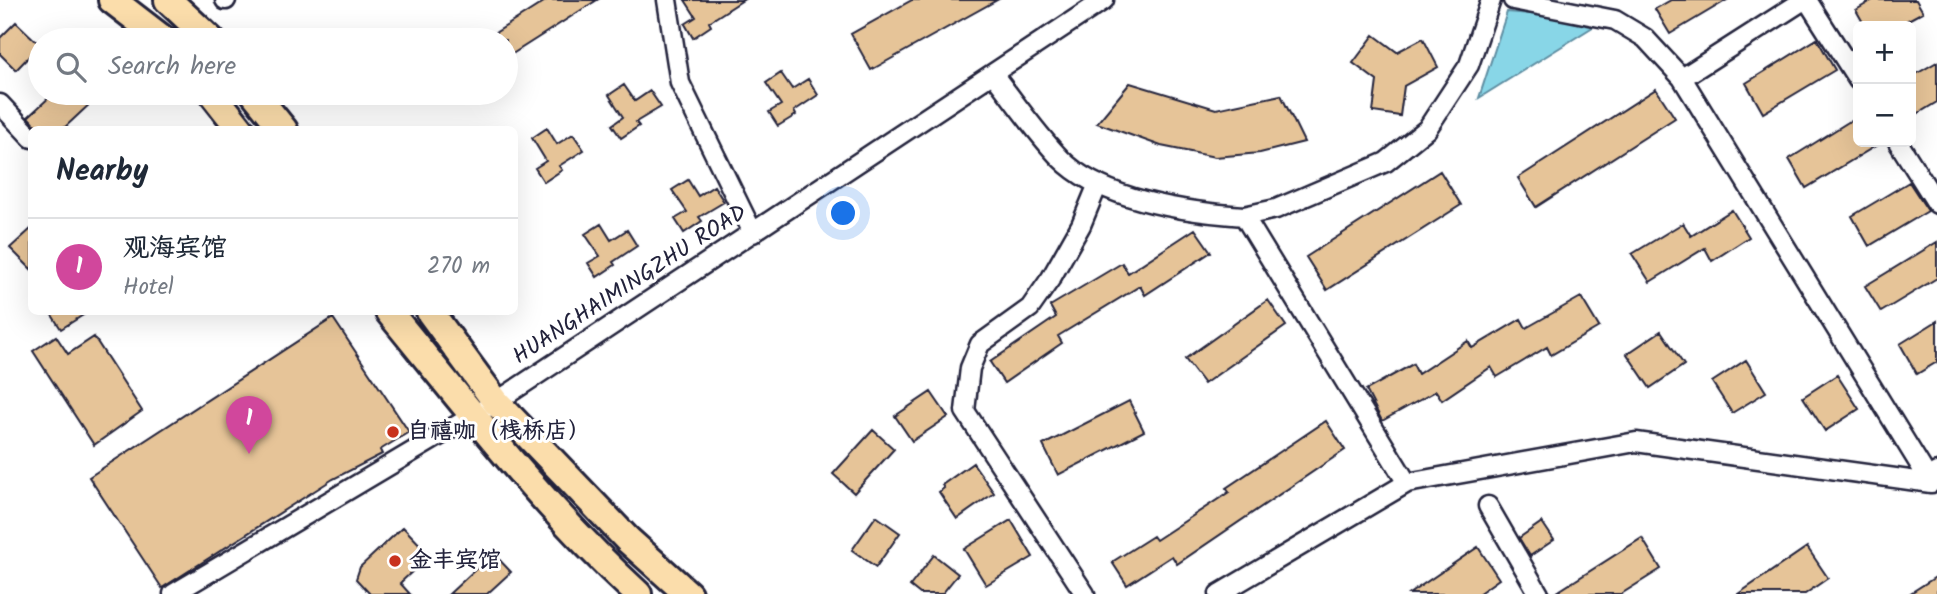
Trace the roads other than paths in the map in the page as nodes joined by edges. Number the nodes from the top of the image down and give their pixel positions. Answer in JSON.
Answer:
{"nodes":[{"id":1,"x":112,"y":0,"type":"edge"},
{"id":2,"x":168,"y":0,"type":"edge"},
{"id":3,"x":667,"y":0,"type":"edge"},
{"id":4,"x":1104,"y":0,"type":"edge"},
{"id":5,"x":1491,"y":0,"type":"edge"},
{"id":6,"x":1513,"y":0,"type":"edge"},
{"id":7,"x":1805,"y":0,"type":"edge"},
{"id":8,"x":148,"y":28,"type":"edge"},
{"id":9,"x":198,"y":28,"type":"edge"},
{"id":10,"x":1853,"y":72,"type":"edge"},
{"id":11,"x":993,"y":74,"type":"junction"},
{"id":12,"x":1682,"y":78,"type":"junction"},
{"id":13,"x":0,"y":103,"type":"edge"},
{"id":14,"x":221,"y":105,"type":"edge"},
{"id":15,"x":264,"y":105,"type":"edge"},
{"id":16,"x":238,"y":126,"type":"edge"},
{"id":17,"x":281,"y":126,"type":"edge"},
{"id":18,"x":28,"y":134,"type":"edge"},
{"id":19,"x":1901,"y":147,"type":"edge"},
{"id":20,"x":1098,"y":184,"type":"junction"},
{"id":21,"x":1937,"y":204,"type":"edge"},
{"id":22,"x":1244,"y":216,"type":"junction"},
{"id":23,"x":753,"y":233,"type":"junction"},
{"id":24,"x":391,"y":315,"type":"edge"},
{"id":25,"x":432,"y":315,"type":"edge"},
{"id":26,"x":496,"y":402,"type":"junction"},
{"id":27,"x":471,"y":417,"type":"junction"},
{"id":28,"x":1934,"y":478,"type":"edge"},
{"id":29,"x":1408,"y":483,"type":"junction"},
{"id":30,"x":1488,"y":506,"type":"dead end"},
{"id":31,"x":173,"y":594,"type":"edge"},
{"id":32,"x":638,"y":594,"type":"edge"},
{"id":33,"x":688,"y":594,"type":"edge"},
{"id":34,"x":1085,"y":594,"type":"edge"},
{"id":35,"x":1219,"y":594,"type":"edge"},
{"id":36,"x":1539,"y":594,"type":"edge"}],
"edges":[{"from":1,"to":8,"type":"main road"},
{"from":2,"to":9,"type":"main road"},
{"from":3,"to":23,"type":"street"},
{"from":4,"to":11,"type":"street","name":"HUANGHAIMINGZHU ROAD"},
{"from":5,"to":22,"type":"street"},
{"from":6,"to":12,"type":"street"},
{"from":7,"to":10,"type":"street"},
{"from":7,"to":12,"type":"street"},
{"from":11,"to":20,"type":"street"},
{"from":11,"to":23,"type":"street","name":"HUANGHAIMINGZHU ROAD"},
{"from":12,"to":28,"type":"street"},
{"from":13,"to":18,"type":"street"},
{"from":14,"to":16,"type":"main road"},
{"from":15,"to":17,"type":"main road"},
{"from":19,"to":21,"type":"street"},
{"from":20,"to":22,"type":"street"},
{"from":20,"to":34,"type":"street"},
{"from":22,"to":29,"type":"street"},
{"from":23,"to":26,"type":"street","name":"HUANGHAIMINGZHU ROAD"},
{"from":24,"to":27,"type":"main road"},
{"from":25,"to":26,"type":"main road"},
{"from":26,"to":27,"type":"street","name":"HUANGHAIMINGZHU ROAD"},
{"from":26,"to":33,"type":"main road"},
{"from":27,"to":31,"type":"street","name":"HUANGHAIMINGZHU ROAD"},
{"from":27,"to":32,"type":"main road"},
{"from":28,"to":29,"type":"street"},
{"from":29,"to":35,"type":"street"},
{"from":30,"to":36,"type":"street"}]}
